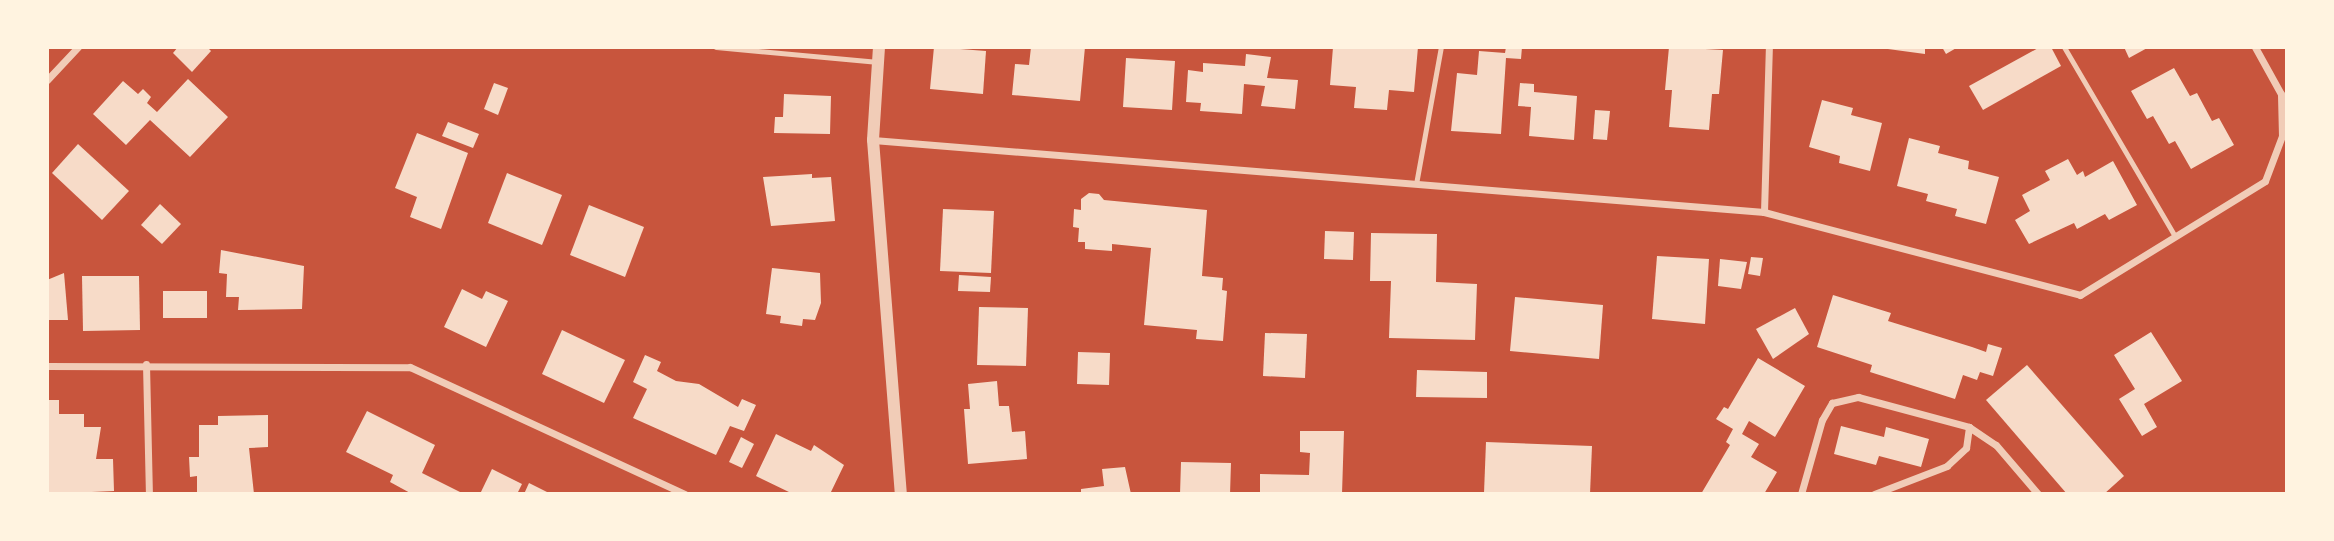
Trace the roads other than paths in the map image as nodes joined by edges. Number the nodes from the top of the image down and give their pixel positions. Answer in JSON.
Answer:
{"nodes":[{"id":1,"x":78,"y":47,"type":"edge"},
{"id":2,"x":716,"y":47,"type":"edge"},
{"id":3,"x":879,"y":47,"type":"edge"},
{"id":4,"x":1441,"y":47,"type":"edge"},
{"id":5,"x":1769,"y":47,"type":"edge"},
{"id":6,"x":2064,"y":47,"type":"edge"},
{"id":7,"x":2255,"y":47,"type":"edge"},
{"id":8,"x":878,"y":62,"type":"junction"},
{"id":9,"x":47,"y":80,"type":"edge"},
{"id":10,"x":873,"y":140,"type":"junction"},
{"id":11,"x":1416,"y":184,"type":"junction"},
{"id":12,"x":1764,"y":212,"type":"junction"},
{"id":13,"x":2175,"y":236,"type":"junction"},
{"id":14,"x":146,"y":364,"type":"junction"},
{"id":15,"x":47,"y":366,"type":"edge"},
{"id":16,"x":1969,"y":427,"type":"junction"},
{"id":17,"x":149,"y":494,"type":"edge"},
{"id":18,"x":685,"y":494,"type":"edge"},
{"id":19,"x":901,"y":494,"type":"edge"},
{"id":20,"x":1801,"y":494,"type":"edge"},
{"id":21,"x":1874,"y":494,"type":"edge"},
{"id":22,"x":2038,"y":494,"type":"edge"}],
"edges":[{"from":1,"to":9,"type":"street"},
{"from":2,"to":8,"type":"lane"},
{"from":3,"to":8,"type":"street"},
{"from":4,"to":11,"type":"lane"},
{"from":5,"to":12,"type":"street"},
{"from":6,"to":13,"type":"lane"},
{"from":7,"to":13,"type":"street"},
{"from":8,"to":10,"type":"street"},
{"from":10,"to":11,"type":"street"},
{"from":10,"to":19,"type":"street"},
{"from":11,"to":12,"type":"street"},
{"from":12,"to":13,"type":"street"},
{"from":14,"to":15,"type":"street"},
{"from":14,"to":17,"type":"street"},
{"from":14,"to":18,"type":"street"},
{"from":16,"to":20,"type":"street"},
{"from":16,"to":21,"type":"street"},
{"from":16,"to":22,"type":"street"}]}
